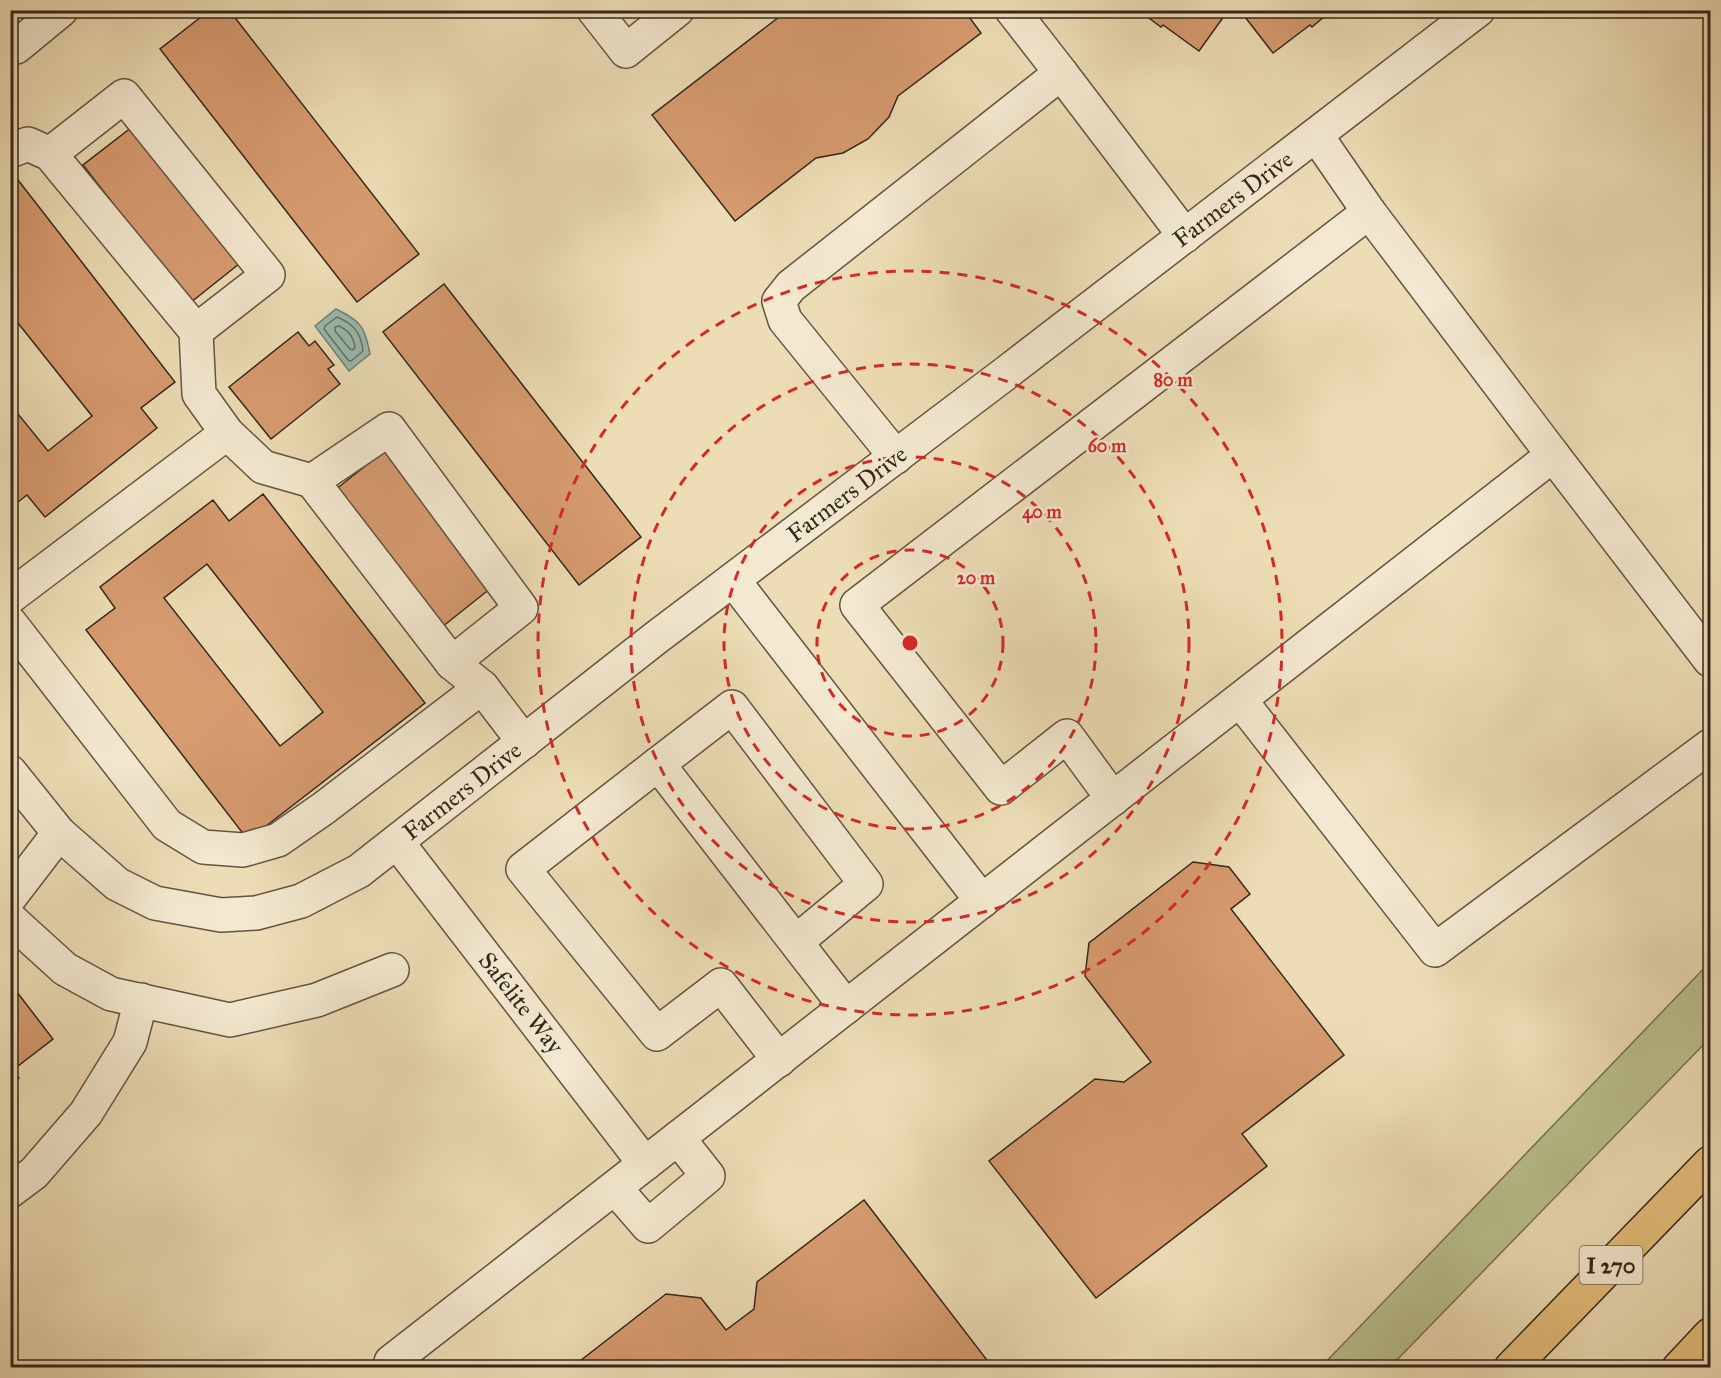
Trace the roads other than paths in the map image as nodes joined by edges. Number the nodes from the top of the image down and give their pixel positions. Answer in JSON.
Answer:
{"nodes":[{"id":1,"x":61,"y":10,"type":"edge"},
{"id":2,"x":594,"y":10,"type":"edge"},
{"id":3,"x":677,"y":10,"type":"edge"},
{"id":4,"x":1012,"y":10,"type":"edge"},
{"id":5,"x":1472,"y":12,"type":"edge"},
{"id":6,"x":10,"y":40,"type":"edge"},
{"id":7,"x":1061,"y":73,"type":"junction"},
{"id":8,"x":1316,"y":135,"type":"junction"},
{"id":9,"x":11,"y":150,"type":"edge"},
{"id":10,"x":50,"y":154,"type":"junction"},
{"id":11,"x":1369,"y":212,"type":"junction"},
{"id":12,"x":1185,"y":236,"type":"junction"},
{"id":13,"x":196,"y":331,"type":"junction"},
{"id":14,"x":227,"y":432,"type":"junction"},
{"id":15,"x":1553,"y":455,"type":"junction"},
{"id":16,"x":896,"y":456,"type":"junction"},
{"id":17,"x":312,"y":482,"type":"junction"},
{"id":18,"x":733,"y":580,"type":"junction"},
{"id":19,"x":10,"y":597,"type":"edge"},
{"id":20,"x":10,"y":623,"type":"edge"},
{"id":21,"x":1710,"y":660,"type":"edge"},
{"id":22,"x":452,"y":663,"type":"junction"},
{"id":23,"x":482,"y":687,"type":"junction"},
{"id":24,"x":1240,"y":700,"type":"junction"},
{"id":25,"x":524,"y":742,"type":"junction"},
{"id":26,"x":1710,"y":746,"type":"edge"},
{"id":27,"x":658,"y":764,"type":"junction"},
{"id":28,"x":10,"y":772,"type":"edge"},
{"id":29,"x":1113,"y":799,"type":"junction"},
{"id":30,"x":58,"y":834,"type":"junction"},
{"id":31,"x":397,"y":842,"type":"junction"},
{"id":32,"x":10,"y":897,"type":"edge"},
{"id":33,"x":982,"y":901,"type":"junction"},
{"id":34,"x":10,"y":920,"type":"edge"},
{"id":35,"x":797,"y":941,"type":"junction"},
{"id":36,"x":392,"y":970,"type":"dead end"},
{"id":37,"x":141,"y":1000,"type":"junction"},
{"id":38,"x":846,"y":1007,"type":"junction"},
{"id":39,"x":779,"y":1060,"type":"junction"},
{"id":40,"x":678,"y":1138,"type":"junction"},
{"id":41,"x":1710,"y":1163,"type":"edge"},
{"id":42,"x":645,"y":1164,"type":"junction"},
{"id":43,"x":615,"y":1188,"type":"junction"},
{"id":44,"x":10,"y":1191,"type":"edge"},
{"id":45,"x":1710,"y":1335,"type":"edge"},
{"id":46,"x":390,"y":1366,"type":"edge"},
{"id":47,"x":1511,"y":1368,"type":"edge"},
{"id":48,"x":1679,"y":1368,"type":"edge"}],
"edges":[{"from":1,"to":6,"type":"street"},
{"from":2,"to":3,"type":"street"},
{"from":4,"to":7,"type":"street"},
{"from":5,"to":8,"type":"street","name":"Farmers Drive"},
{"from":7,"to":12,"type":"street"},
{"from":7,"to":16,"type":"street"},
{"from":8,"to":11,"type":"street"},
{"from":8,"to":12,"type":"street","name":"Farmers Drive"},
{"from":9,"to":10,"type":"street"},
{"from":10,"to":13,"type":"street"},
{"from":10,"to":13,"type":"street"},
{"from":11,"to":15,"type":"street"},
{"from":11,"to":29,"type":"street"},
{"from":12,"to":16,"type":"street","name":"Farmers Drive"},
{"from":13,"to":14,"type":"street"},
{"from":14,"to":17,"type":"street"},
{"from":14,"to":19,"type":"street"},
{"from":15,"to":21,"type":"street"},
{"from":15,"to":24,"type":"street"},
{"from":16,"to":18,"type":"street","name":"Farmers Drive"},
{"from":17,"to":22,"type":"street"},
{"from":17,"to":22,"type":"street"},
{"from":18,"to":25,"type":"street","name":"Farmers Drive"},
{"from":18,"to":33,"type":"street"},
{"from":20,"to":23,"type":"street"},
{"from":22,"to":23,"type":"street"},
{"from":23,"to":25,"type":"street"},
{"from":24,"to":26,"type":"street"},
{"from":24,"to":29,"type":"street"},
{"from":25,"to":31,"type":"street","name":"Farmers Drive"},
{"from":27,"to":35,"type":"street"},
{"from":27,"to":35,"type":"street"},
{"from":27,"to":39,"type":"street"},
{"from":28,"to":30,"type":"street","name":"Farmers Drive"},
{"from":29,"to":33,"type":"street"},
{"from":30,"to":31,"type":"street","name":"Farmers Drive"},
{"from":30,"to":32,"type":"street"},
{"from":31,"to":42,"type":"street","name":"Safelite Way"},
{"from":33,"to":38,"type":"street"},
{"from":34,"to":37,"type":"street"},
{"from":35,"to":38,"type":"street"},
{"from":36,"to":37,"type":"street"},
{"from":37,"to":44,"type":"street"},
{"from":38,"to":39,"type":"street"},
{"from":39,"to":40,"type":"street"},
{"from":40,"to":42,"type":"street"},
{"from":40,"to":43,"type":"street"},
{"from":41,"to":47,"type":"highway","number":"I 270"},
{"from":42,"to":43,"type":"street"},
{"from":43,"to":46,"type":"street"},
{"from":45,"to":48,"type":"highway"}]}
